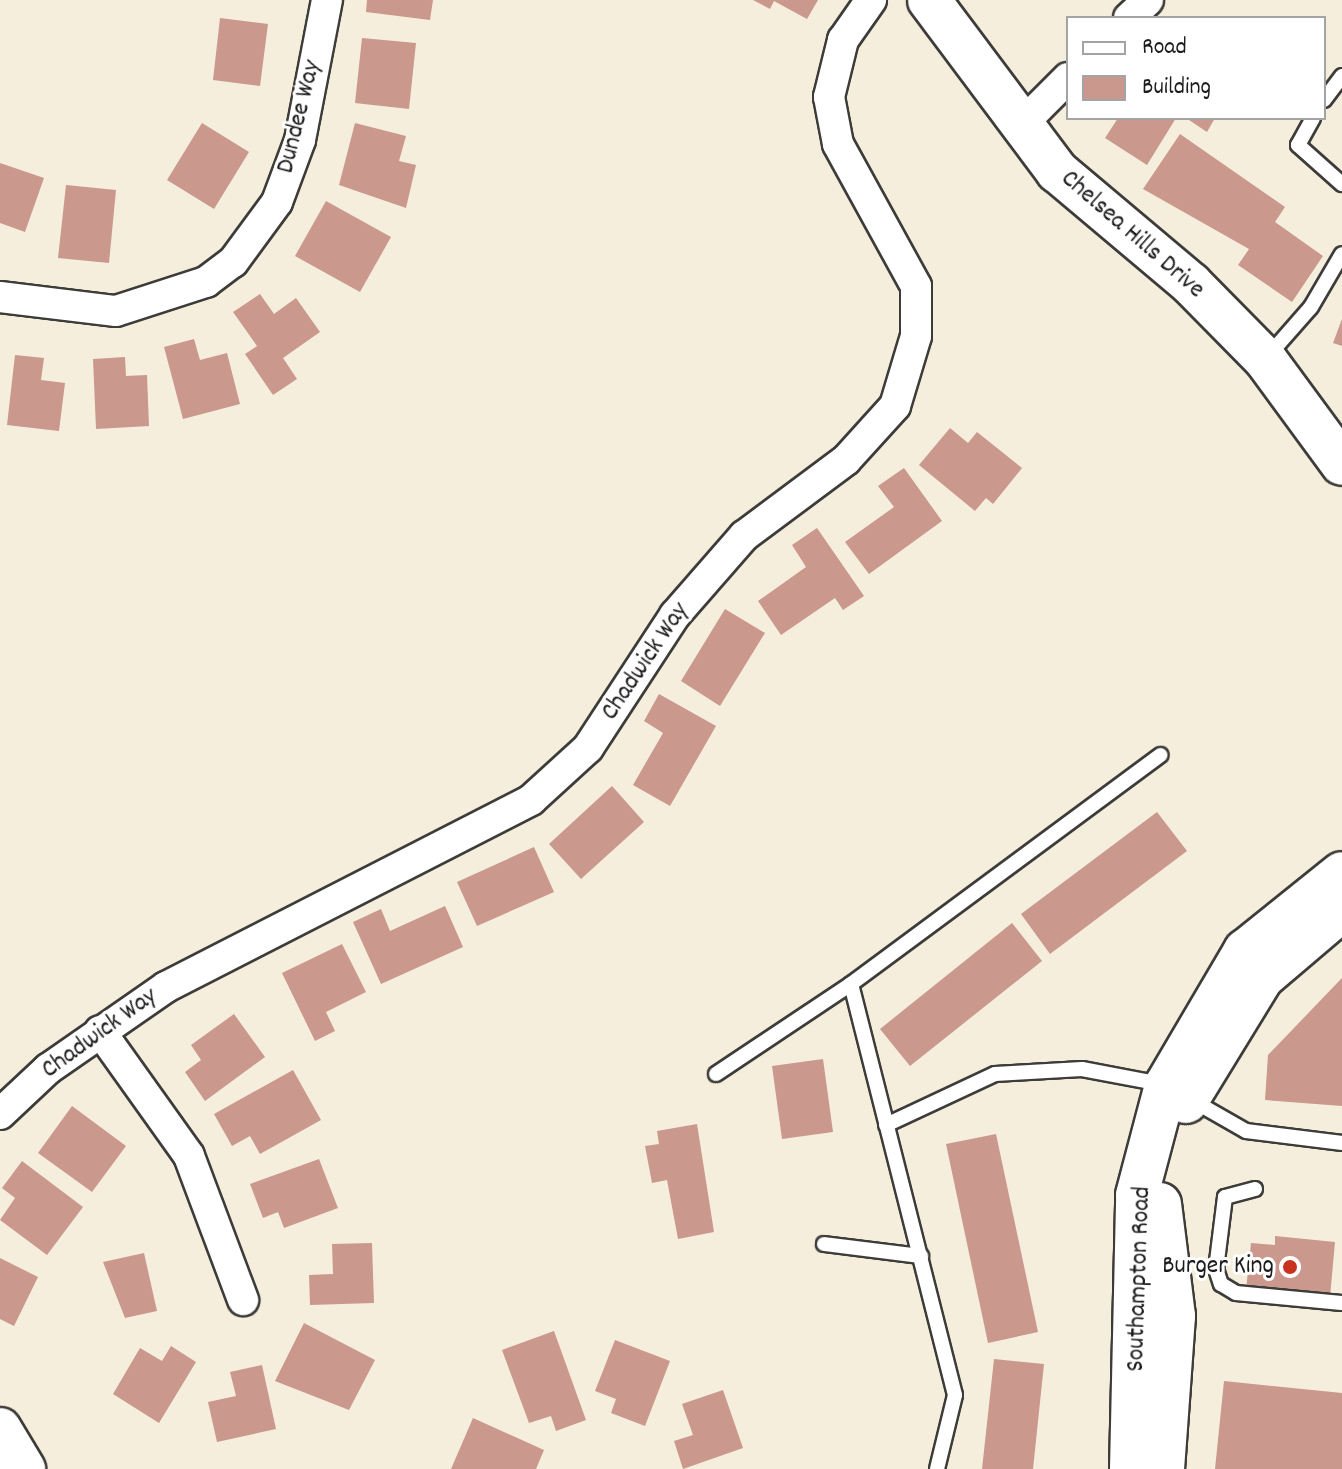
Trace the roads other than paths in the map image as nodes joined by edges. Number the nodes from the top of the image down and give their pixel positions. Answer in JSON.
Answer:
{"nodes":[{"id":1,"x":327,"y":0,"type":"edge"},
{"id":2,"x":871,"y":0,"type":"edge"},
{"id":3,"x":929,"y":0,"type":"edge"},
{"id":4,"x":1148,"y":0,"type":"edge"},
{"id":5,"x":1131,"y":16,"type":"edge"},
{"id":6,"x":1342,"y":76,"type":"edge"},
{"id":7,"x":1066,"y":80,"type":"edge"},
{"id":8,"x":1326,"y":97,"type":"edge"},
{"id":9,"x":1312,"y":120,"type":"edge"},
{"id":10,"x":1022,"y":124,"type":"junction"},
{"id":11,"x":1342,"y":184,"type":"edge"},
{"id":12,"x":1342,"y":254,"type":"edge"},
{"id":13,"x":0,"y":297,"type":"edge"},
{"id":14,"x":1265,"y":359,"type":"junction"},
{"id":15,"x":1336,"y":443,"type":"edge"},
{"id":16,"x":1160,"y":755,"type":"dead end"},
{"id":17,"x":1342,"y":873,"type":"edge"},
{"id":18,"x":1342,"y":910,"type":"edge"},
{"id":19,"x":851,"y":984,"type":"junction"},
{"id":20,"x":100,"y":1031,"type":"junction"},
{"id":21,"x":716,"y":1074,"type":"dead end"},
{"id":22,"x":1177,"y":1091,"type":"junction"},
{"id":23,"x":0,"y":1114,"type":"edge"},
{"id":24,"x":886,"y":1125,"type":"junction"},
{"id":25,"x":1342,"y":1143,"type":"edge"},
{"id":26,"x":1255,"y":1189,"type":"dead end"},
{"id":27,"x":824,"y":1244,"type":"dead end"},
{"id":28,"x":921,"y":1256,"type":"junction"},
{"id":29,"x":243,"y":1300,"type":"dead end"},
{"id":30,"x":1342,"y":1303,"type":"edge"},
{"id":31,"x":0,"y":1429,"type":"edge"},
{"id":32,"x":24,"y":1469,"type":"edge"},
{"id":33,"x":937,"y":1469,"type":"edge"},
{"id":34,"x":1131,"y":1469,"type":"edge"},
{"id":35,"x":1163,"y":1469,"type":"edge"}],
"edges":[{"from":1,"to":13,"type":"street","name":"Dundee Way"},
{"from":2,"to":20,"type":"street","name":"Chadwick Way"},
{"from":3,"to":10,"type":"street","name":"Chelsea Hills Drive"},
{"from":4,"to":5,"type":"street"},
{"from":6,"to":8,"type":"lane"},
{"from":7,"to":10,"type":"street"},
{"from":9,"to":11,"type":"lane"},
{"from":10,"to":14,"type":"street","name":"Chelsea Hills Drive"},
{"from":12,"to":14,"type":"lane"},
{"from":14,"to":15,"type":"street","name":"Chelsea Hills Drive"},
{"from":16,"to":19,"type":"lane"},
{"from":17,"to":22,"type":"street","name":"Southampton Road"},
{"from":18,"to":22,"type":"street","name":"Southampton Road"},
{"from":19,"to":21,"type":"lane"},
{"from":19,"to":24,"type":"lane"},
{"from":20,"to":23,"type":"street","name":"Chadwick Way"},
{"from":20,"to":29,"type":"street"},
{"from":22,"to":24,"type":"lane"},
{"from":22,"to":25,"type":"lane"},
{"from":22,"to":34,"type":"street","name":"Southampton Road"},
{"from":22,"to":35,"type":"street","name":"Southampton Road"},
{"from":24,"to":28,"type":"lane"},
{"from":26,"to":30,"type":"lane"},
{"from":27,"to":28,"type":"lane"},
{"from":28,"to":33,"type":"lane"},
{"from":31,"to":32,"type":"street"}]}
